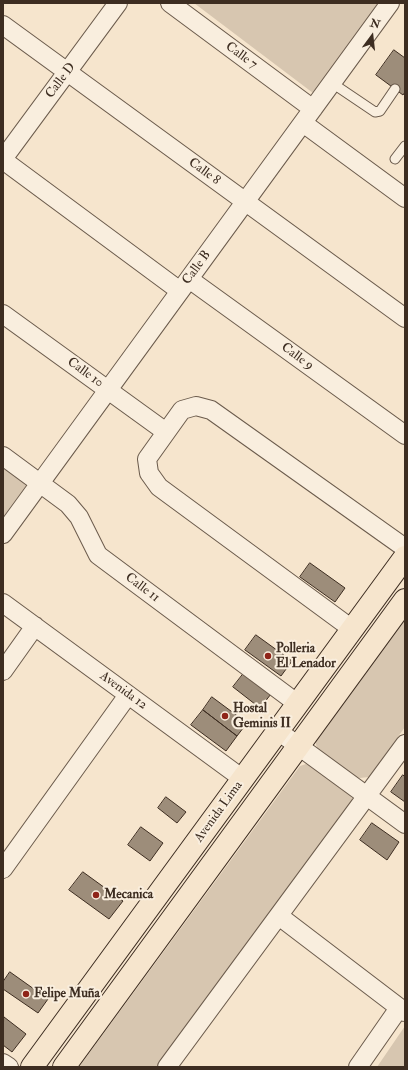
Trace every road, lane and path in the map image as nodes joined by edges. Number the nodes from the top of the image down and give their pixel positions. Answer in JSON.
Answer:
{"nodes":[{"id":1,"x":118,"y":3,"type":"edge"},
{"id":2,"x":170,"y":3,"type":"edge"},
{"id":3,"x":390,"y":3,"type":"edge"},
{"id":4,"x":3,"y":25,"type":"edge"},
{"id":5,"x":67,"y":72,"type":"junction"},
{"id":6,"x":332,"y":83,"type":"junction"},
{"id":7,"x":395,"y":89,"type":"dead end"},
{"id":8,"x":313,"y":108,"type":"junction"},
{"id":9,"x":303,"y":123,"type":"junction"},
{"id":10,"x":405,"y":146,"type":"edge"},
{"id":11,"x":3,"y":159,"type":"edge"},
{"id":12,"x":395,"y":159,"type":"dead end"},
{"id":13,"x":405,"y":198,"type":"edge"},
{"id":14,"x":245,"y":202,"type":"junction"},
{"id":15,"x":185,"y":285,"type":"junction"},
{"id":16,"x":3,"y":314,"type":"edge"},
{"id":17,"x":405,"y":318,"type":"edge"},
{"id":18,"x":108,"y":390,"type":"junction"},
{"id":19,"x":166,"y":432,"type":"junction"},
{"id":20,"x":405,"y":435,"type":"edge"},
{"id":21,"x":3,"y":456,"type":"edge"},
{"id":22,"x":39,"y":484,"type":"junction"},
{"id":23,"x":3,"y":534,"type":"edge"},
{"id":24,"x":405,"y":548,"type":"edge"},
{"id":25,"x":405,"y":557,"type":"edge"},
{"id":26,"x":405,"y":600,"type":"edge"},
{"id":27,"x":3,"y":603,"type":"edge"},
{"id":28,"x":35,"y":626,"type":"junction"},
{"id":29,"x":352,"y":629,"type":"junction"},
{"id":30,"x":3,"y":671,"type":"edge"},
{"id":31,"x":128,"y":695,"type":"junction"},
{"id":32,"x":298,"y":704,"type":"junction"},
{"id":33,"x":278,"y":731,"type":"junction"},
{"id":34,"x":405,"y":744,"type":"edge"},
{"id":35,"x":298,"y":745,"type":"junction"},
{"id":36,"x":243,"y":778,"type":"junction"},
{"id":37,"x":366,"y":796,"type":"junction"},
{"id":38,"x":405,"y":824,"type":"edge"},
{"id":39,"x":3,"y":869,"type":"edge"},
{"id":40,"x":278,"y":916,"type":"junction"},
{"id":41,"x":402,"y":1010,"type":"edge"},
{"id":42,"x":3,"y":1063,"type":"edge"},
{"id":43,"x":9,"y":1067,"type":"edge"},
{"id":44,"x":32,"y":1067,"type":"edge"},
{"id":45,"x":64,"y":1067,"type":"edge"},
{"id":46,"x":167,"y":1067,"type":"edge"},
{"id":47,"x":358,"y":1067,"type":"edge"}],
"edges":[{"from":1,"to":5,"type":"street","name":"Calle D"},
{"from":2,"to":8,"type":"street","name":"Calle 7"},
{"from":3,"to":6,"type":"street","name":"Calle B"},
{"from":4,"to":5,"type":"street","name":"Calle 8"},
{"from":5,"to":11,"type":"street","name":"Calle D"},
{"from":5,"to":14,"type":"street","name":"Calle 8"},
{"from":6,"to":7,"type":"lane"},
{"from":6,"to":8,"type":"street","name":"Calle B"},
{"from":8,"to":9,"type":"street","name":"Calle B"},
{"from":9,"to":13,"type":"street"},
{"from":9,"to":14,"type":"street","name":"Calle B"},
{"from":10,"to":12,"type":"lane"},
{"from":11,"to":15,"type":"street","name":"Calle 9"},
{"from":14,"to":15,"type":"street","name":"Calle B"},
{"from":14,"to":17,"type":"street","name":"Calle 8"},
{"from":15,"to":18,"type":"street","name":"Calle B"},
{"from":15,"to":20,"type":"street","name":"Calle 9"},
{"from":16,"to":18,"type":"street","name":"Calle 10"},
{"from":18,"to":19,"type":"street","name":"Calle 10"},
{"from":18,"to":22,"type":"street","name":"Calle B"},
{"from":19,"to":24,"type":"street"},
{"from":19,"to":29,"type":"street"},
{"from":21,"to":22,"type":"street","name":"Calle 11"},
{"from":22,"to":23,"type":"street","name":"Calle B"},
{"from":22,"to":32,"type":"street","name":"Calle 11"},
{"from":25,"to":29,"type":"main road","name":"Avenida Lima"},
{"from":26,"to":35,"type":"main road","name":"Avenida Lima"},
{"from":27,"to":28,"type":"street","name":"Avenida 12"},
{"from":28,"to":30,"type":"street"},
{"from":28,"to":31,"type":"street","name":"Avenida 12"},
{"from":29,"to":32,"type":"main road","name":"Avenida Lima"},
{"from":31,"to":36,"type":"street","name":"Avenida 12"},
{"from":31,"to":39,"type":"street"},
{"from":32,"to":33,"type":"main road","name":"Avenida Lima"},
{"from":33,"to":35,"type":"street"},
{"from":33,"to":36,"type":"main road","name":"Avenida Lima"},
{"from":34,"to":37,"type":"street"},
{"from":35,"to":37,"type":"street"},
{"from":35,"to":45,"type":"main road","name":"Avenida Lima"},
{"from":36,"to":44,"type":"main road","name":"Avenida Lima"},
{"from":37,"to":38,"type":"street"},
{"from":37,"to":40,"type":"street"},
{"from":40,"to":41,"type":"street"},
{"from":40,"to":46,"type":"street"},
{"from":41,"to":47,"type":"street"},
{"from":42,"to":43,"type":"street"}]}
